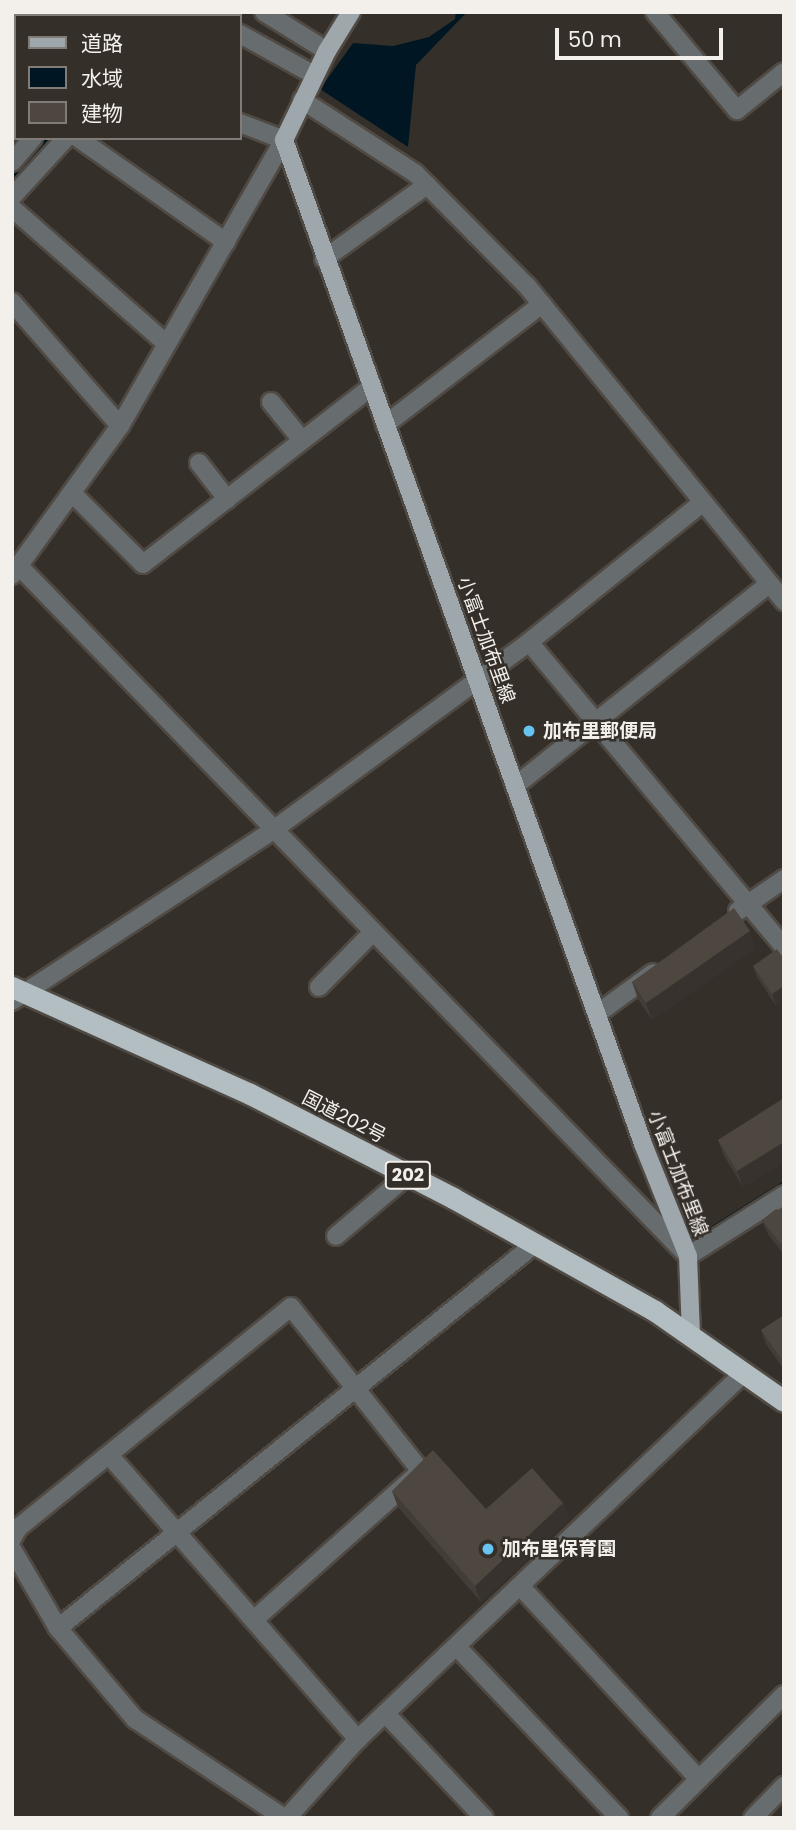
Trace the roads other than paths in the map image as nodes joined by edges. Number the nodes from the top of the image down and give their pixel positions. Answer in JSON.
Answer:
{"nodes":[{"id":1,"x":264,"y":12,"type":"edge"},
{"id":2,"x":351,"y":12,"type":"edge"},
{"id":3,"x":663,"y":15,"type":"edge"},
{"id":4,"x":242,"y":35,"type":"edge"},
{"id":5,"x":327,"y":51,"type":"junction"},
{"id":6,"x":784,"y":72,"type":"edge"},
{"id":7,"x":314,"y":75,"type":"junction"},
{"id":8,"x":302,"y":100,"type":"junction"},
{"id":9,"x":242,"y":124,"type":"edge"},
{"id":10,"x":31,"y":140,"type":"edge"},
{"id":11,"x":64,"y":140,"type":"edge"},
{"id":12,"x":81,"y":140,"type":"edge"},
{"id":13,"x":284,"y":140,"type":"junction"},
{"id":14,"x":12,"y":162,"type":"edge"},
{"id":15,"x":427,"y":185,"type":"junction"},
{"id":16,"x":12,"y":197,"type":"edge"},
{"id":17,"x":12,"y":208,"type":"edge"},
{"id":18,"x":226,"y":242,"type":"junction"},
{"id":19,"x":324,"y":259,"type":"junction"},
{"id":20,"x":12,"y":302,"type":"edge"},
{"id":21,"x":542,"y":304,"type":"junction"},
{"id":22,"x":167,"y":344,"type":"junction"},
{"id":23,"x":371,"y":387,"type":"junction"},
{"id":24,"x":271,"y":402,"type":"dead end"},
{"id":25,"x":384,"y":425,"type":"junction"},
{"id":26,"x":120,"y":426,"type":"junction"},
{"id":27,"x":302,"y":440,"type":"junction"},
{"id":28,"x":199,"y":463,"type":"dead end"},
{"id":29,"x":72,"y":493,"type":"junction"},
{"id":30,"x":227,"y":499,"type":"junction"},
{"id":31,"x":703,"y":502,"type":"junction"},
{"id":32,"x":16,"y":571,"type":"edge"},
{"id":33,"x":769,"y":584,"type":"junction"},
{"id":34,"x":784,"y":601,"type":"edge"},
{"id":35,"x":529,"y":642,"type":"junction"},
{"id":36,"x":480,"y":677,"type":"junction"},
{"id":37,"x":596,"y":721,"type":"junction"},
{"id":38,"x":515,"y":786,"type":"junction"},
{"id":39,"x":271,"y":831,"type":"junction"},
{"id":40,"x":784,"y":878,"type":"edge"},
{"id":41,"x":747,"y":904,"type":"junction"},
{"id":42,"x":726,"y":920,"type":"edge"},
{"id":43,"x":372,"y":933,"type":"junction"},
{"id":44,"x":784,"y":947,"type":"edge"},
{"id":45,"x":672,"y":959,"type":"edge"},
{"id":46,"x":319,"y":987,"type":"dead end"},
{"id":47,"x":17,"y":994,"type":"edge"},
{"id":48,"x":597,"y":1014,"type":"junction"},
{"id":49,"x":408,"y":1175,"type":"junction"},
{"id":50,"x":784,"y":1195,"type":"edge"},
{"id":51,"x":336,"y":1236,"type":"dead end"},
{"id":52,"x":535,"y":1244,"type":"junction"},
{"id":53,"x":688,"y":1256,"type":"junction"},
{"id":54,"x":691,"y":1333,"type":"junction"},
{"id":55,"x":745,"y":1372,"type":"junction"},
{"id":56,"x":357,"y":1387,"type":"junction"},
{"id":57,"x":784,"y":1401,"type":"edge"},
{"id":58,"x":109,"y":1455,"type":"junction"},
{"id":59,"x":176,"y":1533,"type":"junction"},
{"id":60,"x":12,"y":1539,"type":"edge"},
{"id":61,"x":12,"y":1549,"type":"edge"},
{"id":62,"x":521,"y":1587,"type":"junction"},
{"id":63,"x":254,"y":1620,"type":"junction"},
{"id":64,"x":58,"y":1628,"type":"junction"},
{"id":65,"x":457,"y":1647,"type":"junction"},
{"id":66,"x":784,"y":1695,"type":"edge"},
{"id":67,"x":386,"y":1714,"type":"junction"},
{"id":68,"x":358,"y":1740,"type":"junction"},
{"id":69,"x":699,"y":1779,"type":"junction"},
{"id":70,"x":782,"y":1792,"type":"edge"},
{"id":71,"x":285,"y":1818,"type":"edge"},
{"id":72,"x":484,"y":1818,"type":"edge"},
{"id":73,"x":619,"y":1818,"type":"edge"},
{"id":74,"x":660,"y":1818,"type":"edge"},
{"id":75,"x":753,"y":1818,"type":"edge"}],
"edges":[{"from":1,"to":5,"type":"street"},
{"from":2,"to":5,"type":"main road"},
{"from":3,"to":6,"type":"street"},
{"from":4,"to":7,"type":"street"},
{"from":5,"to":7,"type":"main road"},
{"from":7,"to":8,"type":"main road"},
{"from":8,"to":13,"type":"main road"},
{"from":8,"to":15,"type":"street"},
{"from":9,"to":13,"type":"street"},
{"from":10,"to":14,"type":"street"},
{"from":11,"to":16,"type":"street"},
{"from":12,"to":18,"type":"street"},
{"from":13,"to":18,"type":"street"},
{"from":13,"to":19,"type":"main road","name":"小富士加布里線"},
{"from":15,"to":19,"type":"street"},
{"from":15,"to":21,"type":"street"},
{"from":17,"to":22,"type":"street"},
{"from":18,"to":22,"type":"street"},
{"from":19,"to":23,"type":"main road","name":"小富士加布里線"},
{"from":20,"to":26,"type":"street"},
{"from":21,"to":25,"type":"street"},
{"from":21,"to":31,"type":"street"},
{"from":22,"to":26,"type":"street"},
{"from":23,"to":25,"type":"main road","name":"小富士加布里線"},
{"from":23,"to":27,"type":"street"},
{"from":24,"to":27,"type":"street"},
{"from":25,"to":36,"type":"main road","name":"小富士加布里線"},
{"from":26,"to":29,"type":"street"},
{"from":27,"to":30,"type":"street"},
{"from":28,"to":30,"type":"street"},
{"from":29,"to":30,"type":"street"},
{"from":29,"to":32,"type":"street"},
{"from":31,"to":33,"type":"street"},
{"from":31,"to":35,"type":"street"},
{"from":32,"to":39,"type":"street"},
{"from":33,"to":34,"type":"street"},
{"from":33,"to":37,"type":"street"},
{"from":35,"to":36,"type":"street"},
{"from":35,"to":37,"type":"street"},
{"from":36,"to":38,"type":"main road","name":"小富士加布里線"},
{"from":36,"to":39,"type":"street"},
{"from":37,"to":38,"type":"street"},
{"from":37,"to":41,"type":"street"},
{"from":38,"to":48,"type":"main road","name":"小富士加布里線"},
{"from":39,"to":43,"type":"street"},
{"from":39,"to":47,"type":"street"},
{"from":40,"to":41,"type":"street"},
{"from":41,"to":42,"type":"street"},
{"from":41,"to":44,"type":"street"},
{"from":43,"to":46,"type":"street"},
{"from":43,"to":53,"type":"street"},
{"from":45,"to":48,"type":"street"},
{"from":47,"to":49,"type":"highway","name":"国道202号","number":"202"},
{"from":48,"to":53,"type":"main road","name":"小富士加布里線"},
{"from":49,"to":51,"type":"street"},
{"from":49,"to":52,"type":"highway","name":"国道202号","number":"202"},
{"from":50,"to":53,"type":"street"},
{"from":52,"to":54,"type":"highway","name":"国道202号","number":"202"},
{"from":52,"to":56,"type":"street"},
{"from":53,"to":54,"type":"main road","name":"小富士加布里線"},
{"from":54,"to":55,"type":"highway","name":"国道202号","number":"202"},
{"from":55,"to":57,"type":"highway","name":"国道202号","number":"202"},
{"from":55,"to":62,"type":"street"},
{"from":56,"to":58,"type":"street"},
{"from":56,"to":59,"type":"street"},
{"from":56,"to":63,"type":"street"},
{"from":58,"to":59,"type":"street"},
{"from":58,"to":60,"type":"street"},
{"from":59,"to":63,"type":"street"},
{"from":59,"to":64,"type":"street"},
{"from":61,"to":64,"type":"street"},
{"from":62,"to":65,"type":"street"},
{"from":62,"to":69,"type":"street"},
{"from":63,"to":68,"type":"street"},
{"from":64,"to":71,"type":"street"},
{"from":65,"to":67,"type":"street"},
{"from":65,"to":73,"type":"street"},
{"from":66,"to":69,"type":"street"},
{"from":67,"to":68,"type":"street"},
{"from":67,"to":72,"type":"street"},
{"from":68,"to":71,"type":"street"},
{"from":69,"to":74,"type":"street"},
{"from":70,"to":75,"type":"street"}]}
